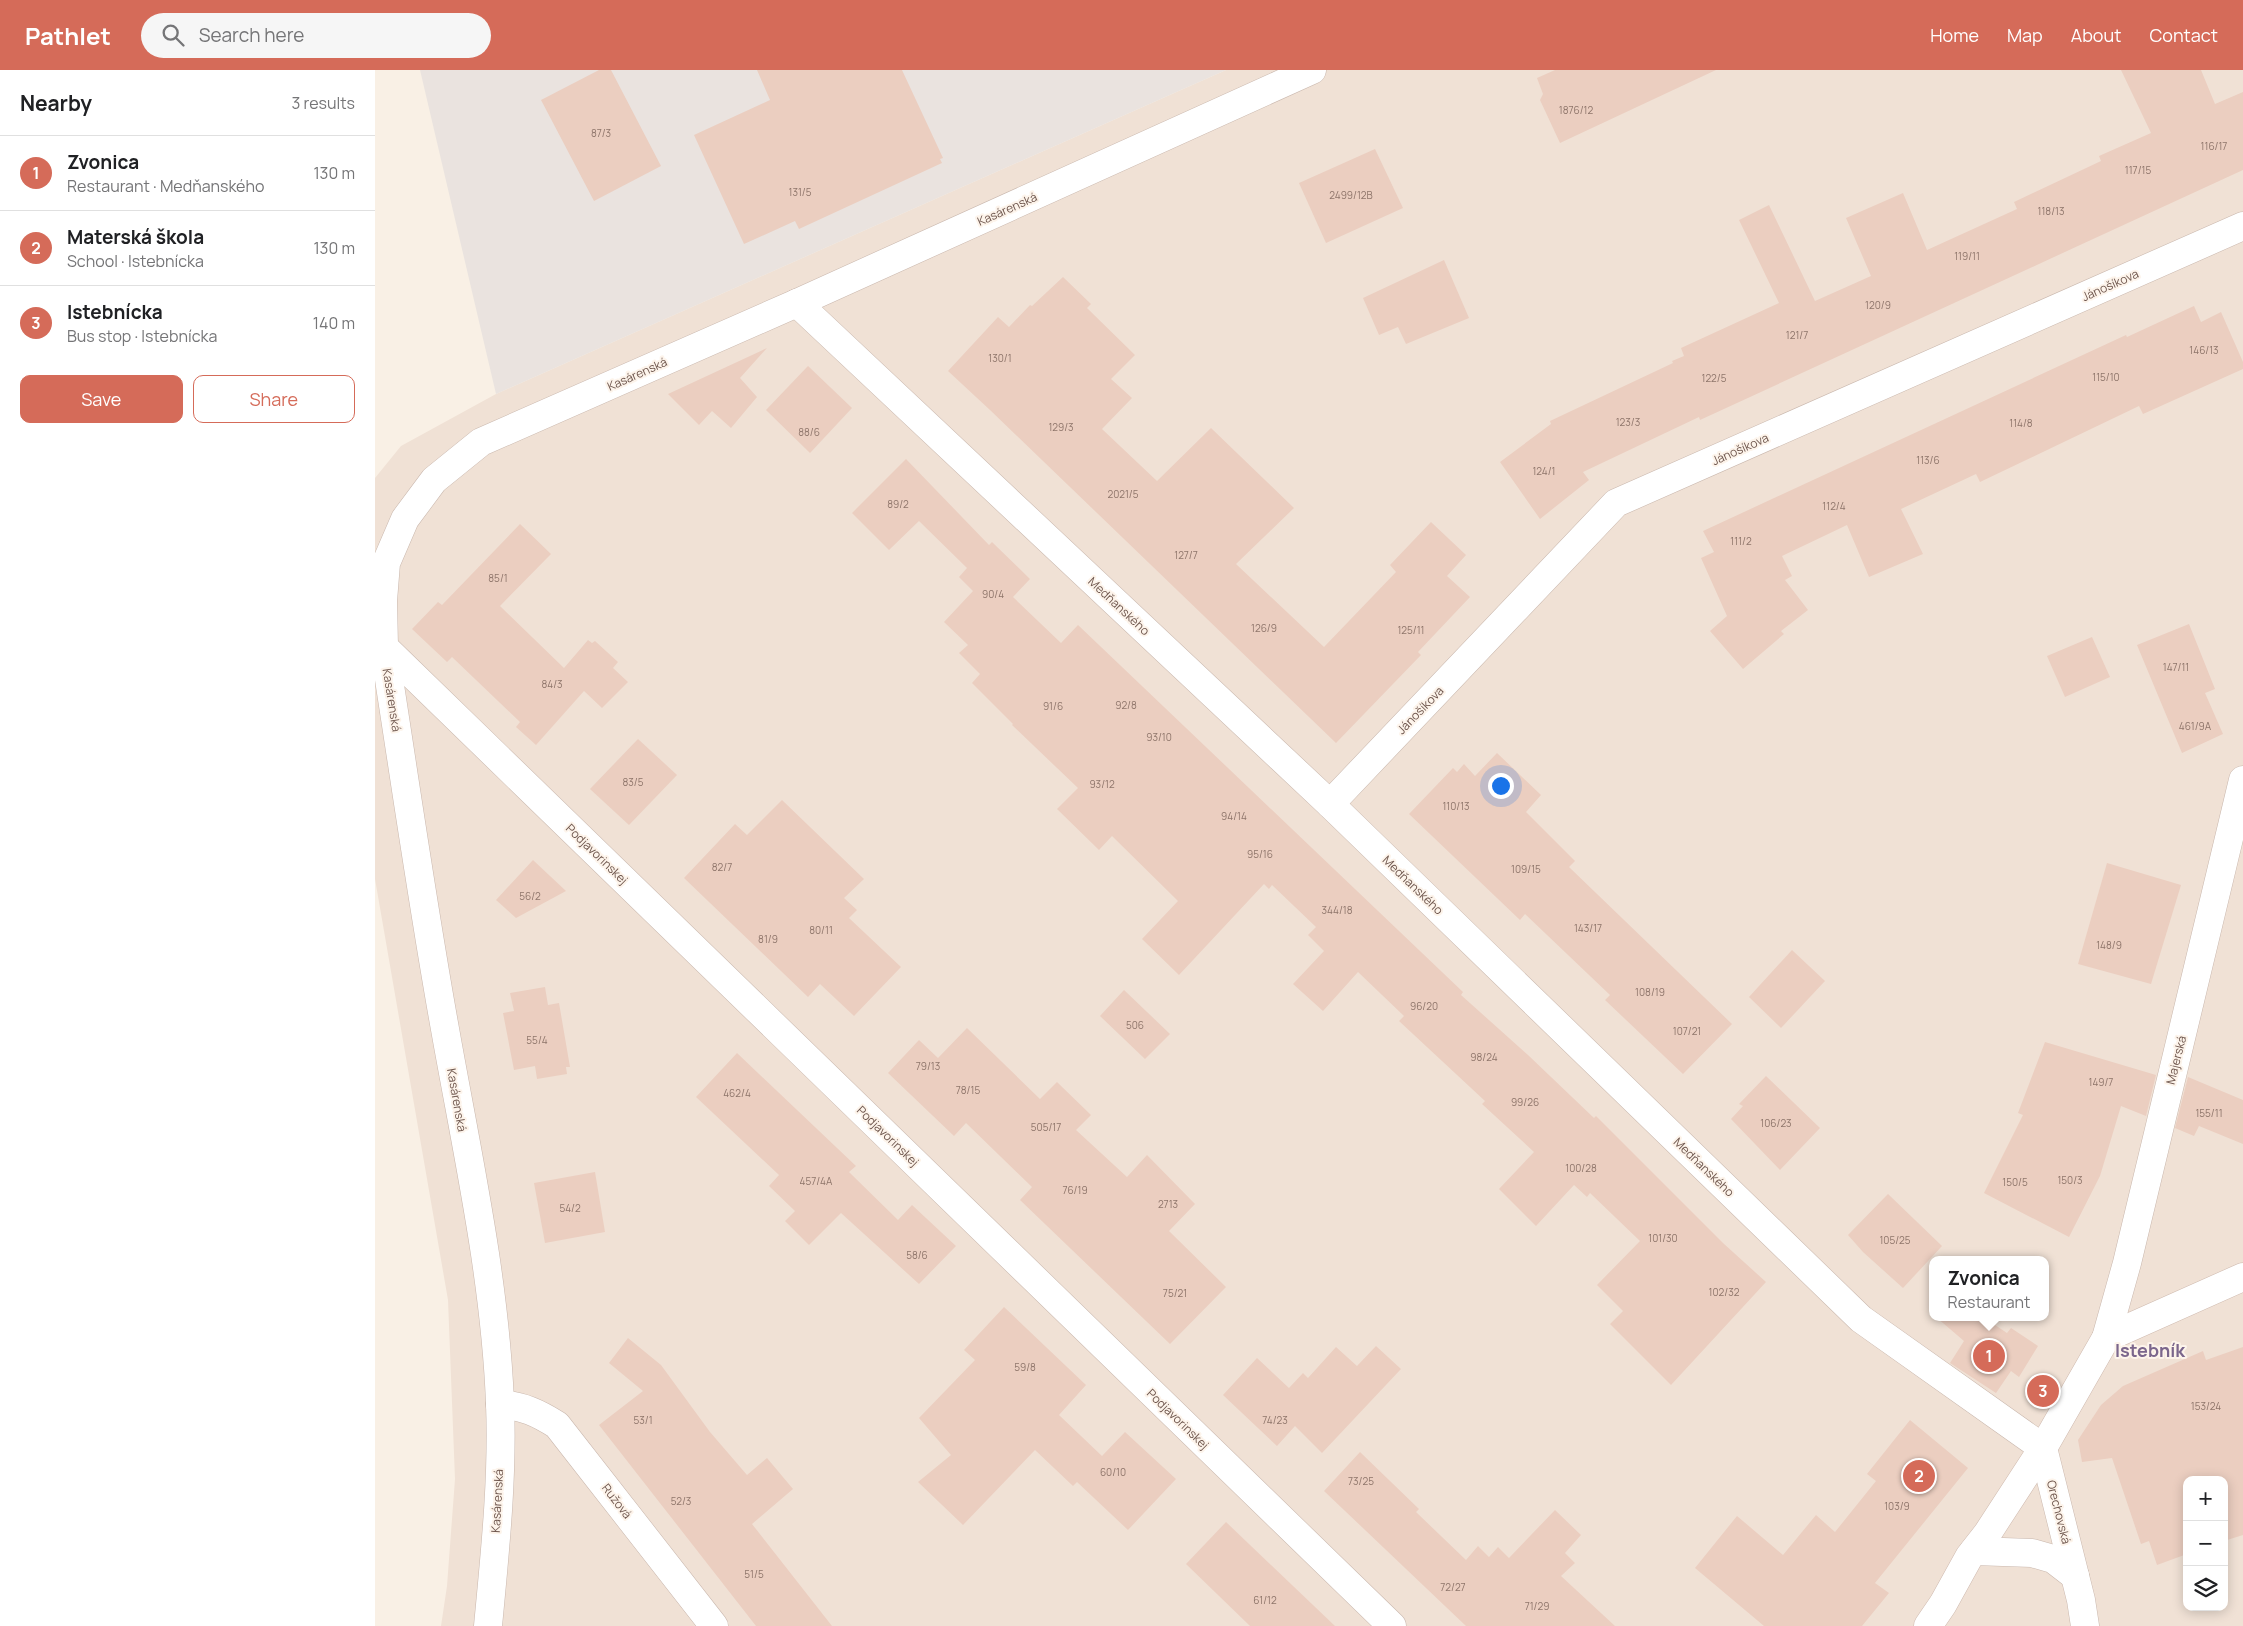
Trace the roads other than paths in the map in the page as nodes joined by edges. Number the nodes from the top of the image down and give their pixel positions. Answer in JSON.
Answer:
{"nodes":[{"id":1,"x":1312,"y":70,"type":"edge"},
{"id":2,"x":2243,"y":226,"type":"edge"},
{"id":3,"x":797,"y":304,"type":"junction"},
{"id":4,"x":384,"y":647,"type":"junction"},
{"id":5,"x":2243,"y":780,"type":"edge"},
{"id":6,"x":1330,"y":804,"type":"junction"},
{"id":7,"x":2243,"y":1277,"type":"edge"},
{"id":8,"x":2106,"y":1338,"type":"junction"},
{"id":9,"x":500,"y":1404,"type":"junction"},
{"id":10,"x":2043,"y":1448,"type":"junction"},
{"id":11,"x":1974,"y":1551,"type":"junction"},
{"id":12,"x":2075,"y":1576,"type":"junction"},
{"id":13,"x":488,"y":1626,"type":"edge"},
{"id":14,"x":714,"y":1626,"type":"edge"},
{"id":15,"x":1392,"y":1626,"type":"edge"},
{"id":16,"x":1928,"y":1626,"type":"edge"},
{"id":17,"x":2085,"y":1626,"type":"edge"}],
"edges":[{"from":1,"to":3,"type":"street","name":"Kasárenská"},
{"from":2,"to":6,"type":"street","name":"Jánošíkova"},
{"from":3,"to":4,"type":"street","name":"Kasárenská"},
{"from":3,"to":6,"type":"street","name":"Medňanského"},
{"from":4,"to":9,"type":"street","name":"Kasárenská"},
{"from":4,"to":15,"type":"street","name":"Podjavorinskej"},
{"from":5,"to":8,"type":"street","name":"Majerská"},
{"from":6,"to":10,"type":"street","name":"Medňanského"},
{"from":7,"to":8,"type":"street"},
{"from":8,"to":10,"type":"street","name":"Majerská"},
{"from":9,"to":13,"type":"street","name":"Kasárenská"},
{"from":9,"to":14,"type":"street","name":"Ružová"},
{"from":10,"to":11,"type":"street","name":"Majerská"},
{"from":10,"to":12,"type":"street","name":"Orechovská"},
{"from":11,"to":12,"type":"street","name":"Orechovská"},
{"from":11,"to":16,"type":"street","name":"Majerská"},
{"from":12,"to":17,"type":"street","name":"Orechovská"}]}
